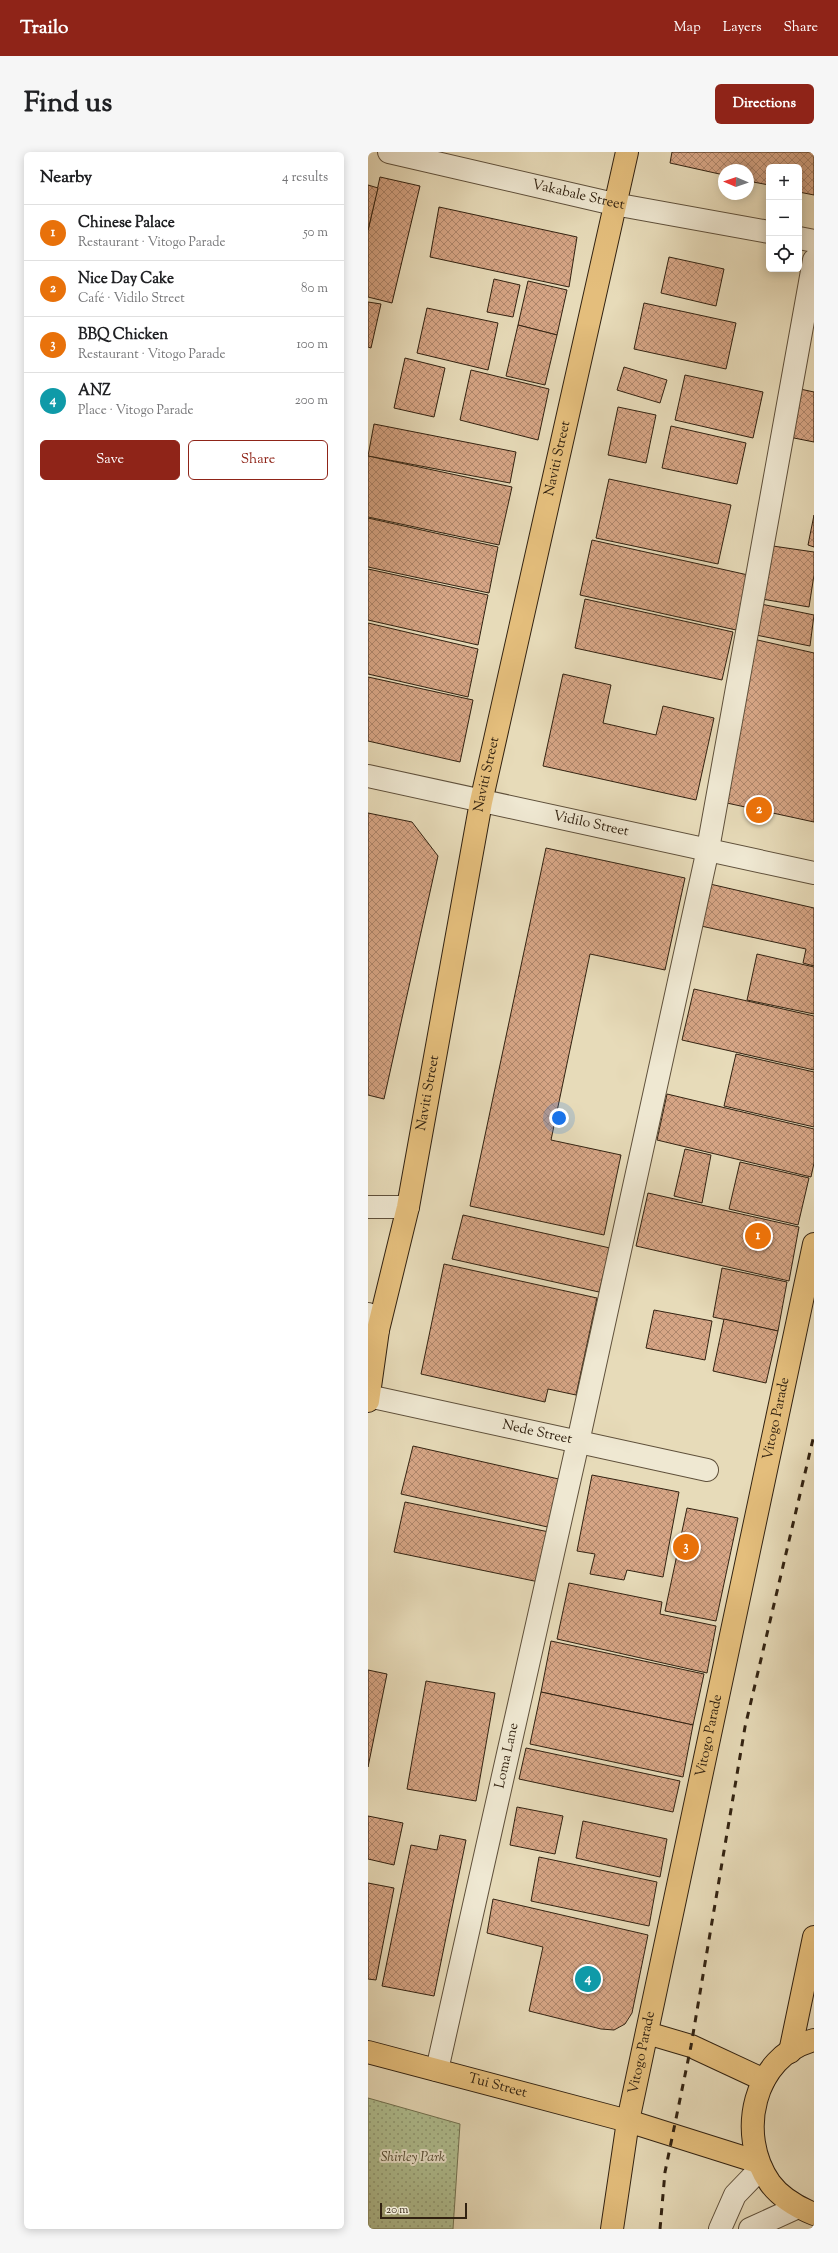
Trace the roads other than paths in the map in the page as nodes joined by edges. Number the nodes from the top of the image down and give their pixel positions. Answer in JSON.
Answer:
{"nodes":[{"id":1,"x":389,"y":152,"type":"edge"},
{"id":2,"x":627,"y":152,"type":"edge"},
{"id":3,"x":614,"y":204,"type":"junction"},
{"id":4,"x":766,"y":231,"type":"edge"},
{"id":5,"x":802,"y":239,"type":"edge"},
{"id":6,"x":814,"y":241,"type":"edge"},
{"id":7,"x":814,"y":260,"type":"edge"},
{"id":8,"x":368,"y":776,"type":"edge"},
{"id":9,"x":481,"y":802,"type":"junction"},
{"id":10,"x":708,"y":849,"type":"junction"},
{"id":11,"x":814,"y":872,"type":"edge"},
{"id":12,"x":368,"y":1207,"type":"edge"},
{"id":13,"x":408,"y":1207,"type":"junction"},
{"id":14,"x":814,"y":1244,"type":"edge"},
{"id":15,"x":373,"y":1322,"type":"edge"},
{"id":16,"x":368,"y":1398,"type":"edge"},
{"id":17,"x":578,"y":1442,"type":"junction"},
{"id":18,"x":707,"y":1470,"type":"dead end"},
{"id":19,"x":814,"y":1937,"type":"edge"},
{"id":20,"x":647,"y":2033,"type":"junction"},
{"id":21,"x":814,"y":2040,"type":"edge"},
{"id":22,"x":368,"y":2052,"type":"edge"},
{"id":23,"x":790,"y":2052,"type":"junction"},
{"id":24,"x":436,"y":2070,"type":"junction"},
{"id":25,"x":764,"y":2080,"type":"junction"},
{"id":26,"x":628,"y":2121,"type":"junction"},
{"id":27,"x":759,"y":2165,"type":"junction"},
{"id":28,"x":806,"y":2211,"type":"edge"},
{"id":29,"x":612,"y":2229,"type":"edge"},
{"id":30,"x":720,"y":2229,"type":"edge"},
{"id":31,"x":750,"y":2229,"type":"edge"}],
"edges":[{"from":1,"to":3,"type":"street","name":"Vakabale Street"},
{"from":2,"to":3,"type":"main road","name":"Naviti Street"},
{"from":3,"to":4,"type":"street","name":"Vakabale Street"},
{"from":3,"to":9,"type":"main road","name":"Naviti Street"},
{"from":5,"to":6,"type":"street"},
{"from":7,"to":10,"type":"street","name":"Loma Lane"},
{"from":8,"to":9,"type":"street","name":"Vidilo Street"},
{"from":9,"to":10,"type":"street","name":"Vidilo Street"},
{"from":9,"to":13,"type":"main road","name":"Naviti Street"},
{"from":10,"to":11,"type":"street","name":"Vidilo Street"},
{"from":10,"to":17,"type":"street","name":"Loma Lane"},
{"from":12,"to":13,"type":"street"},
{"from":13,"to":15,"type":"main road","name":"Naviti Street"},
{"from":14,"to":20,"type":"main road","name":"Vitogo Parade"},
{"from":15,"to":16,"type":"main road","name":"Naviti Street"},
{"from":16,"to":17,"type":"street","name":"Nede Street"},
{"from":17,"to":18,"type":"street","name":"Nede Street"},
{"from":17,"to":24,"type":"street","name":"Loma Lane"},
{"from":19,"to":23,"type":"main road"},
{"from":20,"to":25,"type":"main road"},
{"from":20,"to":26,"type":"main road","name":"Vitogo Parade"},
{"from":21,"to":23,"type":"main road"},
{"from":22,"to":24,"type":"main road","name":"Tui Street"},
{"from":23,"to":25,"type":"main road"},
{"from":24,"to":26,"type":"main road","name":"Tui Street"},
{"from":25,"to":27,"type":"main road"},
{"from":26,"to":27,"type":"main road","name":"Tui Street"},
{"from":26,"to":29,"type":"main road","name":"Vitogo Parade"},
{"from":27,"to":28,"type":"main road"},
{"from":27,"to":30,"type":"street"},
{"from":28,"to":31,"type":"street"}]}
